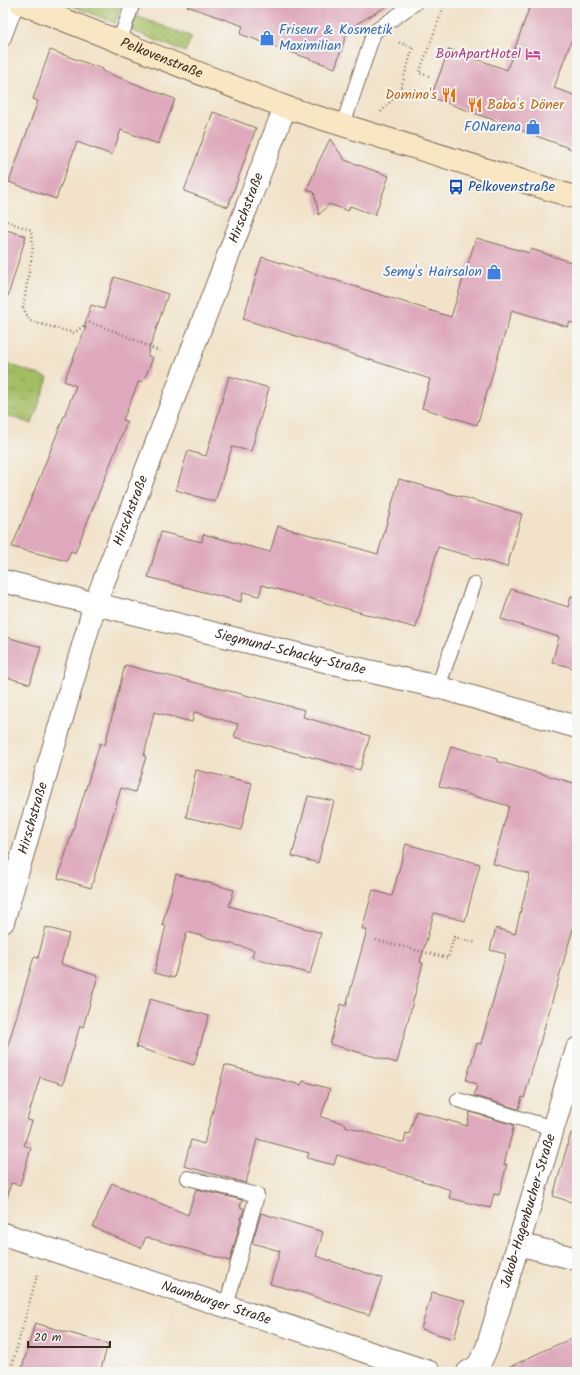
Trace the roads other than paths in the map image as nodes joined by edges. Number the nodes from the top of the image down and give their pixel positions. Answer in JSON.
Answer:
{"nodes":[{"id":1,"x":17,"y":3,"type":"edge"},
{"id":2,"x":21,"y":3,"type":"edge"},
{"id":3,"x":133,"y":3,"type":"edge"},
{"id":4,"x":415,"y":3,"type":"edge"},
{"id":5,"x":3,"y":40,"type":"edge"},
{"id":6,"x":119,"y":42,"type":"junction"},
{"id":7,"x":285,"y":107,"type":"junction"},
{"id":8,"x":343,"y":125,"type":"junction"},
{"id":9,"x":577,"y":198,"type":"edge"},
{"id":10,"x":3,"y":580,"type":"edge"},
{"id":11,"x":474,"y":584,"type":"dead end"},
{"id":12,"x":95,"y":604,"type":"junction"},
{"id":13,"x":438,"y":687,"type":"junction"},
{"id":14,"x":577,"y":727,"type":"edge"},
{"id":15,"x":3,"y":922,"type":"edge"},
{"id":16,"x":577,"y":1049,"type":"edge"},
{"id":17,"x":458,"y":1100,"type":"dead end"},
{"id":18,"x":553,"y":1128,"type":"junction"},
{"id":19,"x":188,"y":1178,"type":"dead end"},
{"id":20,"x":3,"y":1234,"type":"edge"},
{"id":21,"x":518,"y":1244,"type":"junction"},
{"id":22,"x":577,"y":1259,"type":"edge"},
{"id":23,"x":226,"y":1306,"type":"junction"},
{"id":24,"x":475,"y":1370,"type":"edge"},
{"id":25,"x":429,"y":1372,"type":"edge"}],
"edges":[{"from":1,"to":5,"type":"lane"},
{"from":2,"to":6,"type":"street","name":"Pelkovenstraße"},
{"from":3,"to":6,"type":"lane"},
{"from":4,"to":8,"type":"lane"},
{"from":6,"to":7,"type":"street","name":"Pelkovenstraße"},
{"from":7,"to":8,"type":"street","name":"Pelkovenstraße"},
{"from":7,"to":12,"type":"street","name":"Hirschstraße"},
{"from":8,"to":9,"type":"street","name":"Pelkovenstraße"},
{"from":10,"to":12,"type":"street","name":"Siegmund-Schacky-Straße"},
{"from":11,"to":13,"type":"lane"},
{"from":12,"to":13,"type":"street","name":"Siegmund-Schacky-Straße"},
{"from":12,"to":15,"type":"street","name":"Hirschstraße"},
{"from":13,"to":14,"type":"street","name":"Siegmund-Schacky-Straße"},
{"from":16,"to":18,"type":"street","name":"Jakob-Hagenbucher-Straße"},
{"from":17,"to":18,"type":"lane"},
{"from":18,"to":21,"type":"street","name":"Jakob-Hagenbucher-Straße"},
{"from":19,"to":23,"type":"lane"},
{"from":20,"to":23,"type":"street","name":"Naumburger Straße"},
{"from":21,"to":22,"type":"street"},
{"from":21,"to":24,"type":"street","name":"Jakob-Hagenbucher-Straße"},
{"from":23,"to":25,"type":"street","name":"Naumburger Straße"}]}
